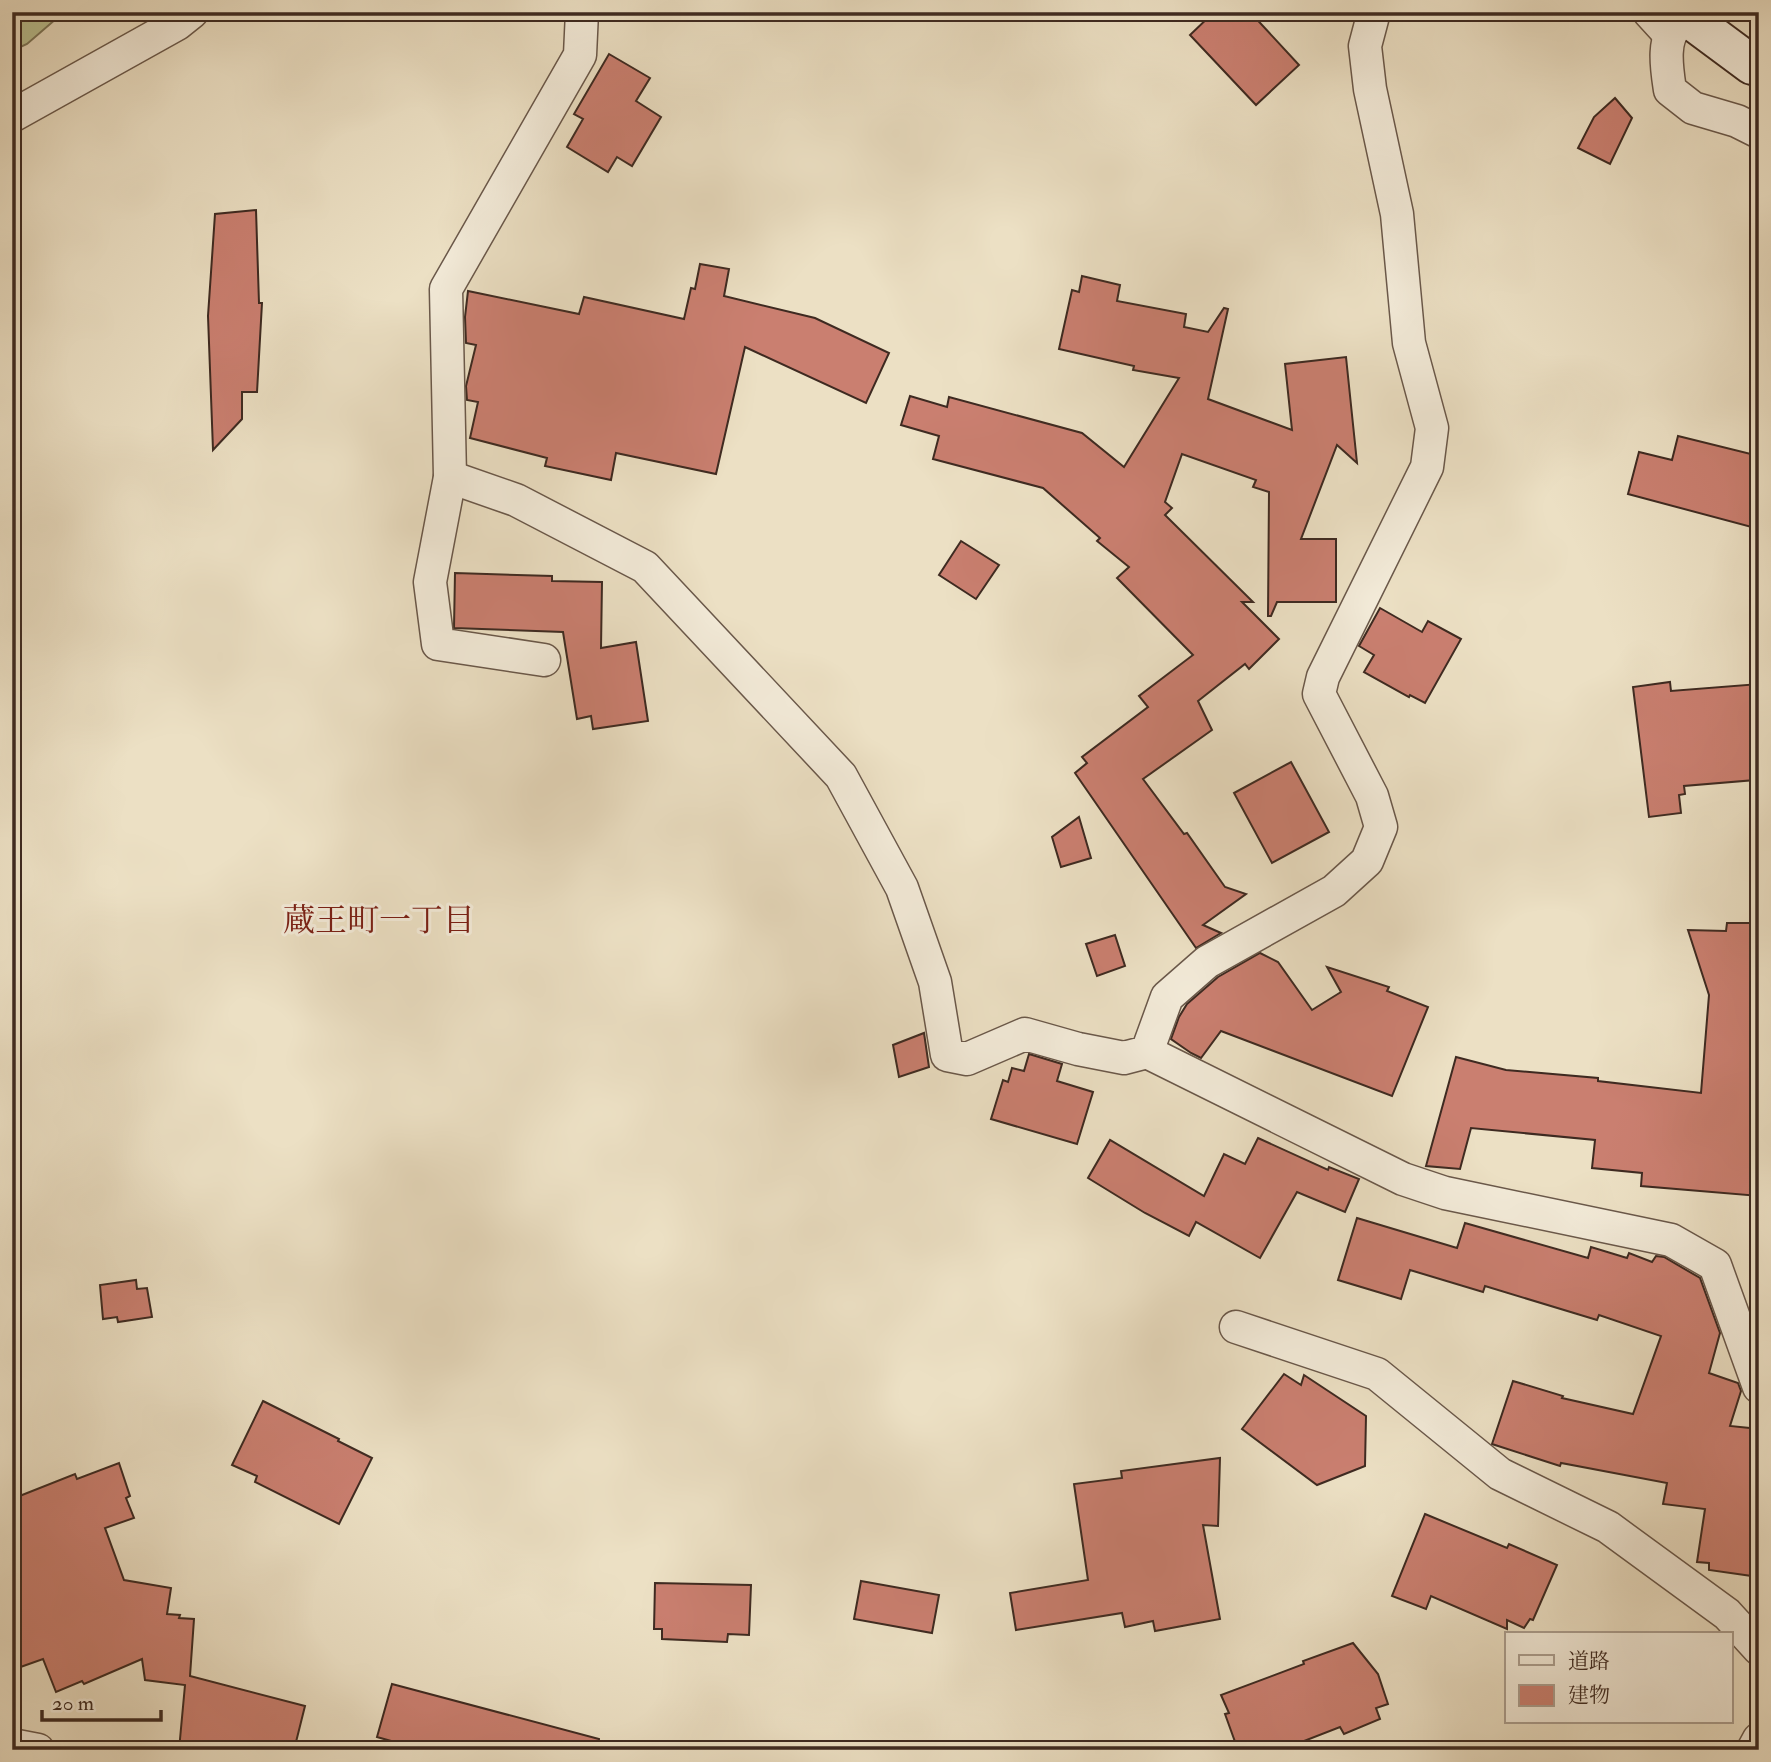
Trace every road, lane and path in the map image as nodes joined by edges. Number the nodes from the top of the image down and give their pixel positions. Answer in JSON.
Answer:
{"nodes":[{"id":1,"x":192,"y":12,"type":"edge"},
{"id":2,"x":582,"y":12,"type":"edge"},
{"id":3,"x":1374,"y":12,"type":"edge"},
{"id":4,"x":1673,"y":20,"type":"edge"},
{"id":5,"x":1759,"y":66,"type":"edge"},
{"id":6,"x":12,"y":116,"type":"edge"},
{"id":7,"x":1759,"y":132,"type":"edge"},
{"id":8,"x":450,"y":477,"type":"junction"},
{"id":9,"x":544,"y":660,"type":"dead end"},
{"id":10,"x":1147,"y":1052,"type":"junction"},
{"id":11,"x":1236,"y":1327,"type":"dead end"},
{"id":12,"x":1759,"y":1387,"type":"edge"},
{"id":13,"x":1759,"y":1649,"type":"edge"},
{"id":14,"x":1759,"y":1739,"type":"edge"},
{"id":15,"x":12,"y":1745,"type":"edge"},
{"id":16,"x":38,"y":1750,"type":"edge"},
{"id":17,"x":1753,"y":1750,"type":"edge"}],
"edges":[{"from":1,"to":6,"type":"street"},
{"from":2,"to":8,"type":"street"},
{"from":3,"to":10,"type":"street"},
{"from":4,"to":5,"type":"street"},
{"from":4,"to":7,"type":"street"},
{"from":8,"to":9,"type":"street"},
{"from":8,"to":10,"type":"street"},
{"from":10,"to":12,"type":"street"},
{"from":11,"to":13,"type":"street"},
{"from":14,"to":17,"type":"street"},
{"from":15,"to":16,"type":"street"}]}
